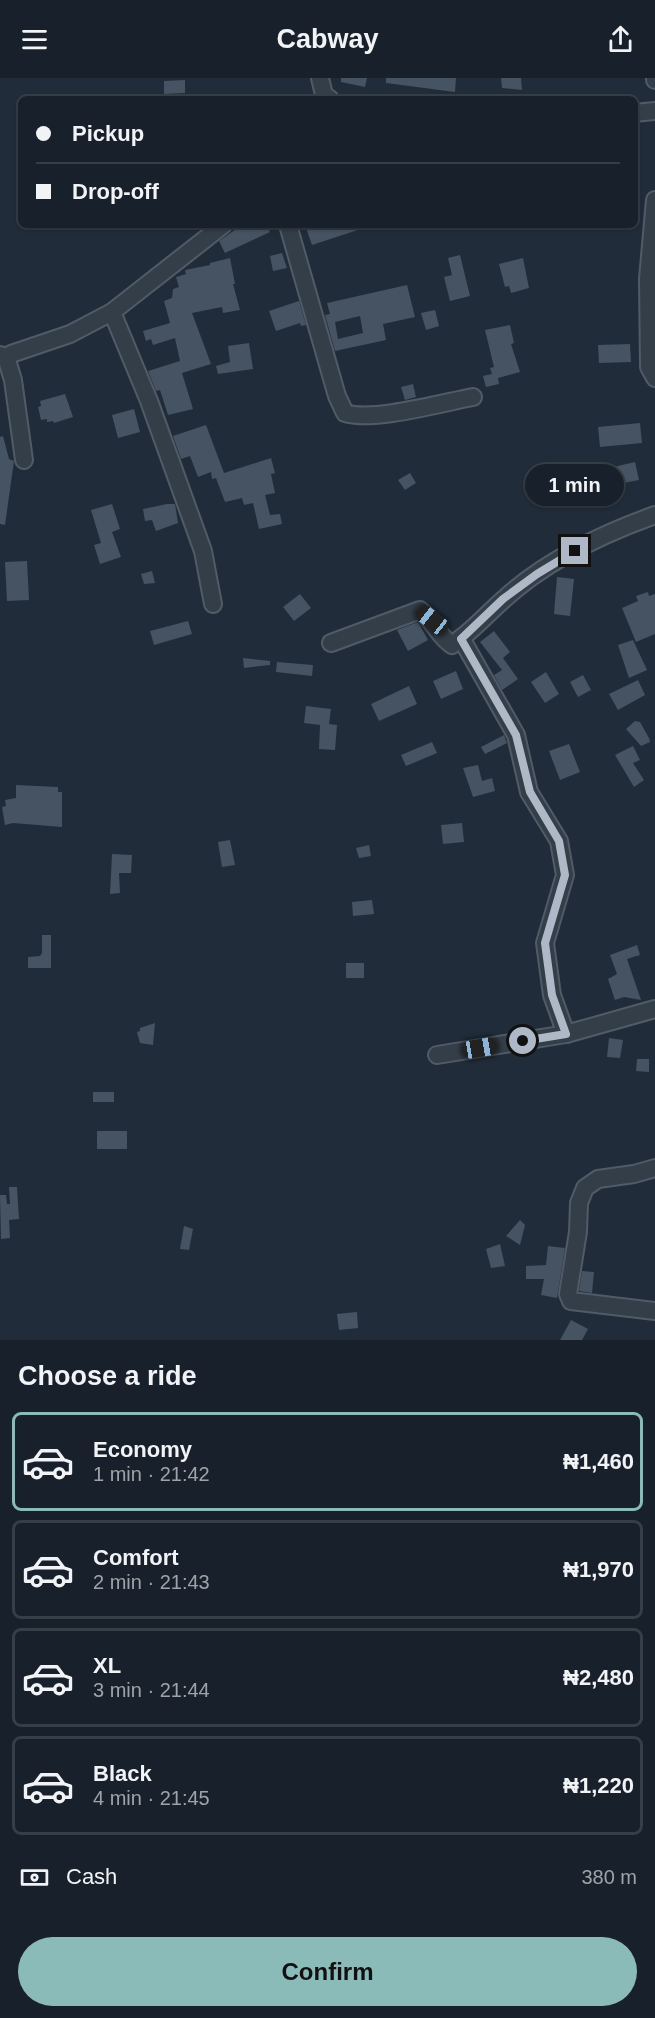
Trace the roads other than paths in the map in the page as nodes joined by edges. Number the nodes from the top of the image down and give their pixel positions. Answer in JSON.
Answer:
{"nodes":[{"id":1,"x":320,"y":78,"type":"edge"},
{"id":2,"x":326,"y":96,"type":"edge"},
{"id":3,"x":655,"y":111,"type":"edge"},
{"id":4,"x":638,"y":112,"type":"edge"},
{"id":5,"x":655,"y":200,"type":"edge"},
{"id":6,"x":220,"y":228,"type":"edge"},
{"id":7,"x":289,"y":228,"type":"edge"},
{"id":8,"x":112,"y":312,"type":"junction"},
{"id":9,"x":6,"y":354,"type":"edge"},
{"id":10,"x":655,"y":378,"type":"edge"},
{"id":11,"x":473,"y":397,"type":"dead end"},
{"id":12,"x":24,"y":460,"type":"dead end"},
{"id":13,"x":655,"y":515,"type":"edge"},
{"id":14,"x":213,"y":603,"type":"dead end"},
{"id":15,"x":461,"y":639,"type":"junction"},
{"id":16,"x":331,"y":643,"type":"dead end"},
{"id":17,"x":655,"y":1009,"type":"edge"},
{"id":18,"x":566,"y":1034,"type":"junction"},
{"id":19,"x":437,"y":1055,"type":"dead end"},
{"id":20,"x":655,"y":1168,"type":"edge"},
{"id":21,"x":655,"y":1311,"type":"edge"}],
"edges":[{"from":1,"to":2,"type":"street"},
{"from":3,"to":4,"type":"street"},
{"from":5,"to":10,"type":"street"},
{"from":6,"to":8,"type":"street"},
{"from":7,"to":11,"type":"street"},
{"from":8,"to":9,"type":"street"},
{"from":8,"to":14,"type":"street"},
{"from":9,"to":12,"type":"street"},
{"from":13,"to":15,"type":"street"},
{"from":15,"to":16,"type":"street"},
{"from":15,"to":18,"type":"street"},
{"from":17,"to":18,"type":"street"},
{"from":18,"to":19,"type":"street"},
{"from":20,"to":21,"type":"street"}]}
